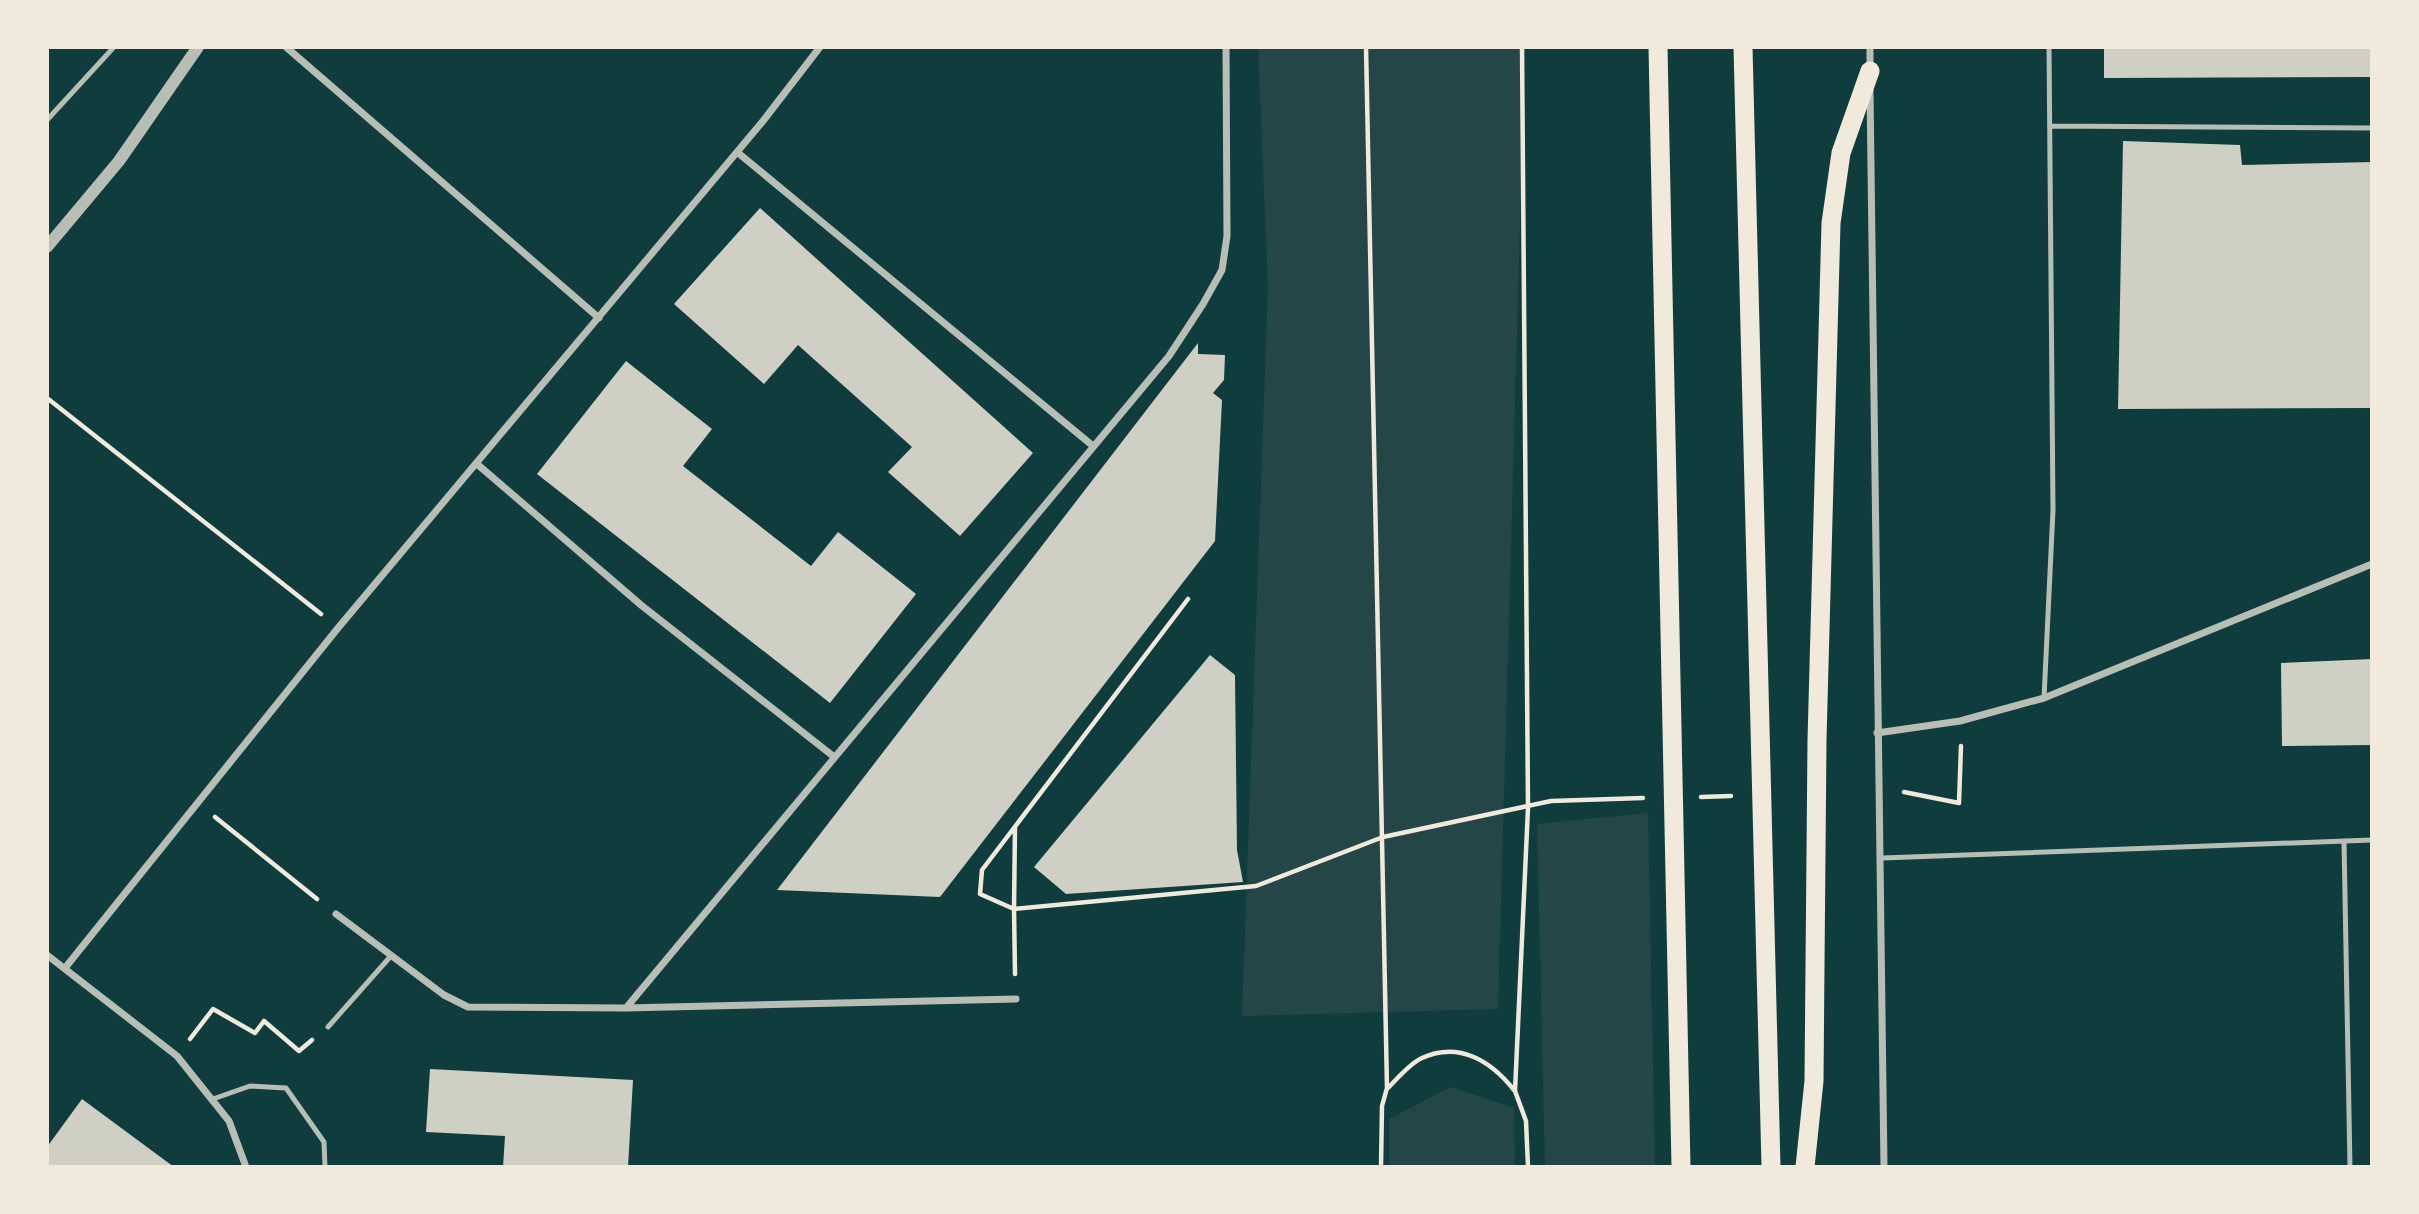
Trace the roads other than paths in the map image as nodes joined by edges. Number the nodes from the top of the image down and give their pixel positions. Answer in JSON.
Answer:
{"nodes":[{"id":1,"x":114,"y":47,"type":"edge"},
{"id":2,"x":198,"y":47,"type":"edge"},
{"id":3,"x":286,"y":47,"type":"edge"},
{"id":4,"x":820,"y":47,"type":"edge"},
{"id":5,"x":1226,"y":47,"type":"edge"},
{"id":6,"x":1658,"y":47,"type":"edge"},
{"id":7,"x":1743,"y":47,"type":"edge"},
{"id":8,"x":1870,"y":47,"type":"edge"},
{"id":9,"x":2049,"y":47,"type":"edge"},
{"id":10,"x":1870,"y":71,"type":"junction"},
{"id":11,"x":47,"y":120,"type":"edge"},
{"id":12,"x":2050,"y":126,"type":"junction"},
{"id":13,"x":2372,"y":128,"type":"edge"},
{"id":14,"x":737,"y":152,"type":"junction"},
{"id":15,"x":47,"y":247,"type":"edge"},
{"id":16,"x":599,"y":318,"type":"junction"},
{"id":17,"x":1093,"y":446,"type":"junction"},
{"id":18,"x":477,"y":464,"type":"junction"},
{"id":19,"x":2372,"y":564,"type":"edge"},
{"id":20,"x":2045,"y":698,"type":"junction"},
{"id":21,"x":1877,"y":733,"type":"junction"},
{"id":22,"x":833,"y":756,"type":"junction"},
{"id":23,"x":2372,"y":840,"type":"edge"},
{"id":24,"x":2344,"y":841,"type":"junction"},
{"id":25,"x":1882,"y":858,"type":"junction"},
{"id":26,"x":336,"y":914,"type":"road end"},
{"id":27,"x":47,"y":955,"type":"edge"},
{"id":28,"x":390,"y":957,"type":"junction"},
{"id":29,"x":65,"y":968,"type":"junction"},
{"id":30,"x":1016,"y":999,"type":"road end"},
{"id":31,"x":626,"y":1007,"type":"junction"},
{"id":32,"x":328,"y":1027,"type":"road end"},
{"id":33,"x":213,"y":1099,"type":"junction"},
{"id":34,"x":246,"y":1167,"type":"edge"},
{"id":35,"x":325,"y":1167,"type":"edge"},
{"id":36,"x":1681,"y":1167,"type":"edge"},
{"id":37,"x":1771,"y":1167,"type":"edge"},
{"id":38,"x":1805,"y":1167,"type":"edge"},
{"id":39,"x":1884,"y":1167,"type":"edge"},
{"id":40,"x":2350,"y":1167,"type":"edge"}],
"edges":[{"from":1,"to":11,"type":"lane"},
{"from":2,"to":15,"type":"street"},
{"from":3,"to":16,"type":"street"},
{"from":4,"to":14,"type":"street"},
{"from":5,"to":17,"type":"street"},
{"from":6,"to":36,"type":"highway"},
{"from":7,"to":37,"type":"highway"},
{"from":8,"to":10,"type":"street"},
{"from":9,"to":12,"type":"lane"},
{"from":10,"to":21,"type":"street"},
{"from":10,"to":38,"type":"highway"},
{"from":12,"to":13,"type":"lane"},
{"from":12,"to":20,"type":"lane"},
{"from":14,"to":16,"type":"street"},
{"from":14,"to":17,"type":"street"},
{"from":16,"to":18,"type":"street"},
{"from":17,"to":22,"type":"street"},
{"from":18,"to":22,"type":"street"},
{"from":18,"to":29,"type":"street"},
{"from":19,"to":20,"type":"street"},
{"from":20,"to":21,"type":"street"},
{"from":21,"to":25,"type":"street"},
{"from":22,"to":31,"type":"street"},
{"from":23,"to":24,"type":"lane"},
{"from":24,"to":25,"type":"lane"},
{"from":24,"to":40,"type":"lane"},
{"from":25,"to":39,"type":"street"},
{"from":26,"to":28,"type":"street"},
{"from":27,"to":29,"type":"street"},
{"from":28,"to":31,"type":"street"},
{"from":28,"to":32,"type":"lane"},
{"from":29,"to":33,"type":"street"},
{"from":30,"to":31,"type":"street"},
{"from":33,"to":34,"type":"street"},
{"from":33,"to":35,"type":"lane"}]}
